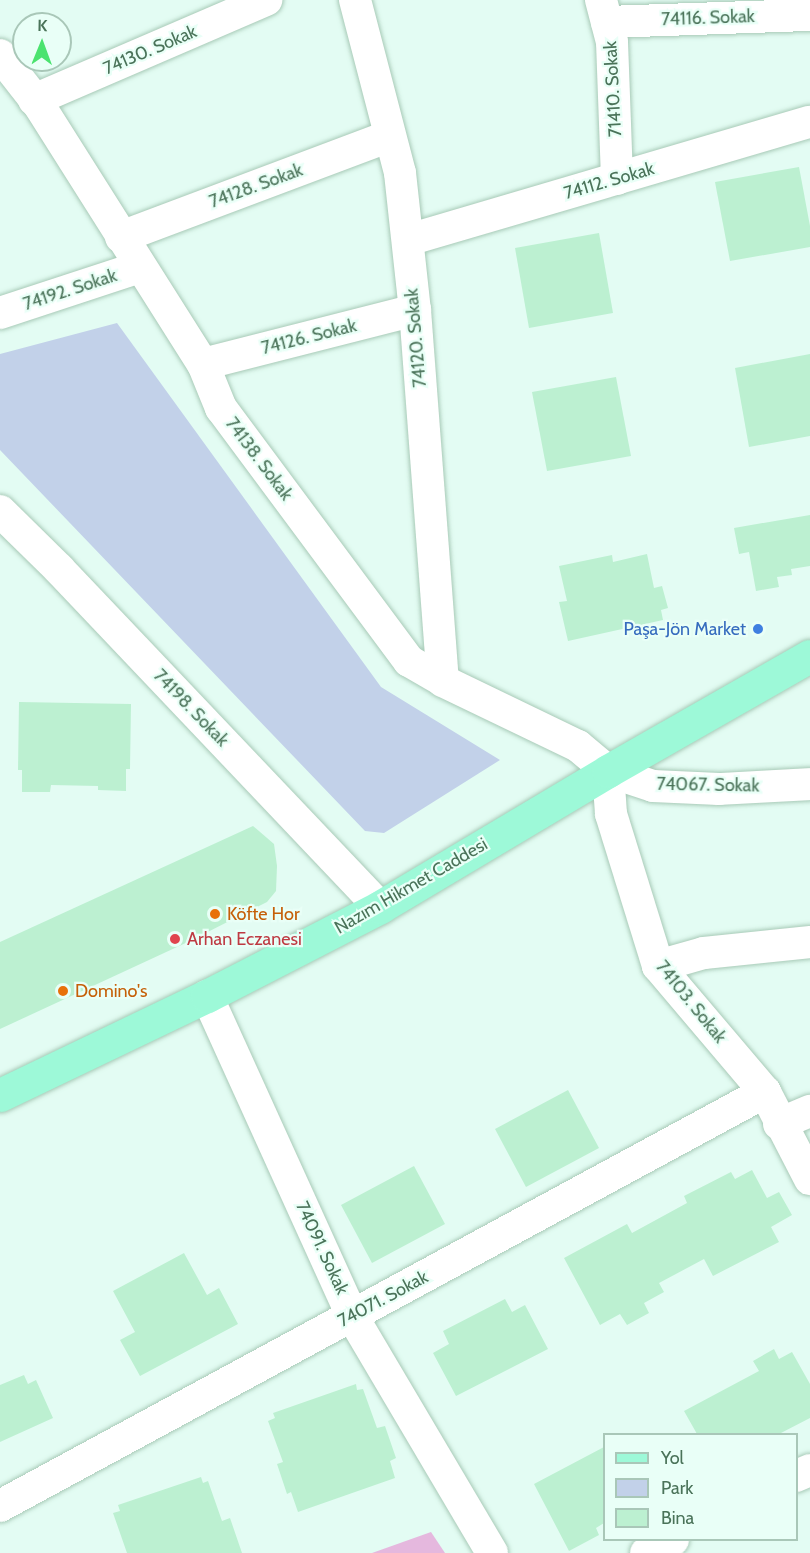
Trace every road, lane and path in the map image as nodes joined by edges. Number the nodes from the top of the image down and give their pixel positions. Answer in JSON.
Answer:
{"nodes":[{"id":1,"x":266,"y":0,"type":"edge"},
{"id":2,"x":355,"y":0,"type":"edge"},
{"id":3,"x":597,"y":6,"type":"edge"},
{"id":4,"x":810,"y":15,"type":"edge"},
{"id":5,"x":0,"y":55,"type":"edge"},
{"id":6,"x":34,"y":100,"type":"junction"},
{"id":7,"x":810,"y":122,"type":"edge"},
{"id":8,"x":390,"y":136,"type":"junction"},
{"id":9,"x":617,"y":178,"type":"junction"},
{"id":10,"x":121,"y":237,"type":"junction"},
{"id":11,"x":408,"y":240,"type":"junction"},
{"id":12,"x":140,"y":267,"type":"junction"},
{"id":13,"x":415,"y":310,"type":"junction"},
{"id":14,"x":0,"y":313,"type":"edge"},
{"id":15,"x":203,"y":364,"type":"junction"},
{"id":16,"x":0,"y":511,"type":"edge"},
{"id":17,"x":810,"y":656,"type":"edge"},
{"id":18,"x":443,"y":681,"type":"junction"},
{"id":19,"x":608,"y":771,"type":"junction"},
{"id":20,"x":810,"y":784,"type":"edge"},
{"id":21,"x":380,"y":907,"type":"junction"},
{"id":22,"x":810,"y":942,"type":"edge"},
{"id":23,"x":658,"y":966,"type":"junction"},
{"id":24,"x":207,"y":996,"type":"junction"},
{"id":25,"x":765,"y":1092,"type":"junction"},
{"id":26,"x":0,"y":1095,"type":"edge"},
{"id":27,"x":810,"y":1111,"type":"edge"},
{"id":28,"x":779,"y":1124,"type":"junction"},
{"id":29,"x":810,"y":1179,"type":"edge"},
{"id":30,"x":352,"y":1316,"type":"junction"},
{"id":31,"x":0,"y":1506,"type":"edge"},
{"id":32,"x":669,"y":1541,"type":"edge"},
{"id":33,"x":492,"y":1553,"type":"edge"},
{"id":34,"x":646,"y":1553,"type":"edge"}],
"edges":[{"from":1,"to":6,"type":"street","name":"74130. Sokak"},
{"from":2,"to":8,"type":"street","name":"74120. Sokak"},
{"from":3,"to":4,"type":"street","name":"74116. Sokak"},
{"from":3,"to":9,"type":"street","name":"71410. Sokak"},
{"from":5,"to":6,"type":"street","name":"74138. Sokak"},
{"from":6,"to":10,"type":"street","name":"74138. Sokak"},
{"from":7,"to":9,"type":"street","name":"74112. Sokak"},
{"from":8,"to":10,"type":"street","name":"74128. Sokak"},
{"from":8,"to":11,"type":"street","name":"74120. Sokak"},
{"from":9,"to":11,"type":"street","name":"74112. Sokak"},
{"from":10,"to":12,"type":"street","name":"74138. Sokak"},
{"from":11,"to":13,"type":"street","name":"74120. Sokak"},
{"from":12,"to":14,"type":"street","name":"74192. Sokak"},
{"from":12,"to":15,"type":"street","name":"74138. Sokak"},
{"from":13,"to":15,"type":"street","name":"74126. Sokak"},
{"from":13,"to":18,"type":"street","name":"74120. Sokak"},
{"from":15,"to":18,"type":"street","name":"74138. Sokak"},
{"from":16,"to":21,"type":"street","name":"74198. Sokak"},
{"from":17,"to":19,"type":"main road","name":"Nazım Hikmet Caddesi"},
{"from":18,"to":19,"type":"street","name":"74138. Sokak"},
{"from":19,"to":20,"type":"street","name":"74067. Sokak"},
{"from":19,"to":21,"type":"main road","name":"Nazım Hikmet Caddesi"},
{"from":19,"to":23,"type":"street","name":"74103. Sokak"},
{"from":21,"to":24,"type":"main road","name":"Nazım Hikmet Caddesi"},
{"from":22,"to":23,"type":"street"},
{"from":23,"to":25,"type":"street","name":"74103. Sokak"},
{"from":24,"to":26,"type":"main road","name":"Nazım Hikmet Caddesi"},
{"from":24,"to":30,"type":"street","name":"74091. Sokak"},
{"from":25,"to":28,"type":"street","name":"74103. Sokak"},
{"from":25,"to":30,"type":"street","name":"74071. Sokak"},
{"from":27,"to":28,"type":"street"},
{"from":28,"to":29,"type":"street","name":"74103. Sokak"},
{"from":30,"to":31,"type":"street","name":"74071. Sokak"},
{"from":30,"to":33,"type":"street","name":"74091. Sokak"},
{"from":32,"to":34,"type":"street"}]}
